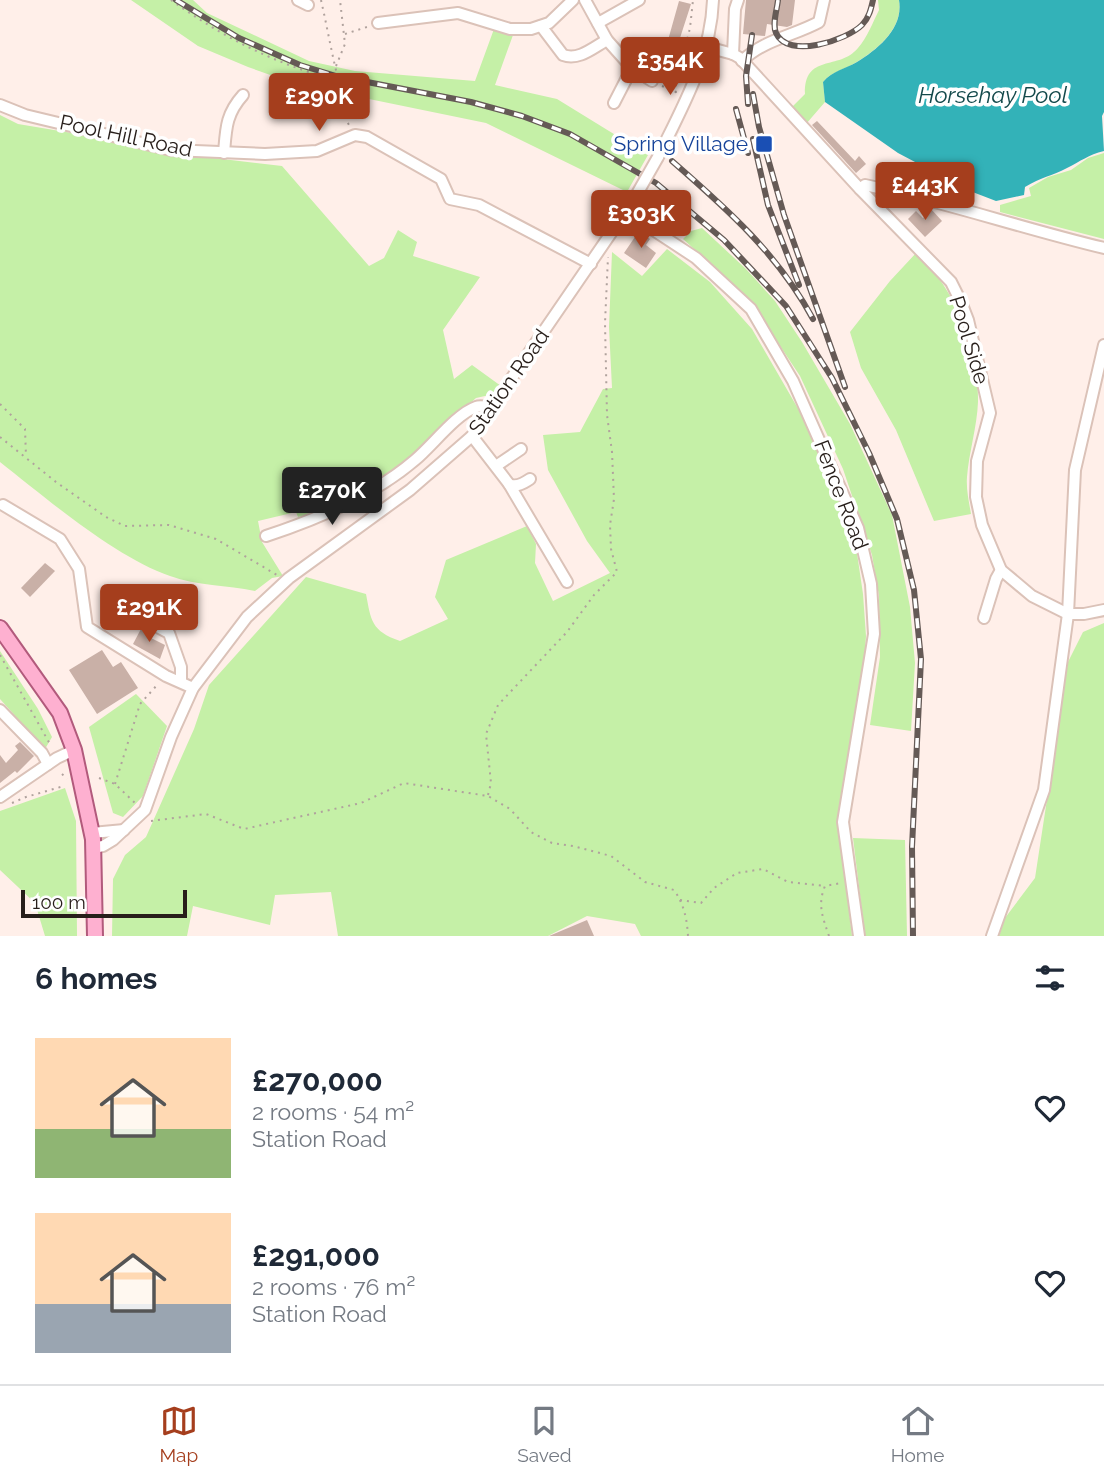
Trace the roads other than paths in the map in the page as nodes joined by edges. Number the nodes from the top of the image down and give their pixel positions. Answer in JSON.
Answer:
{"nodes":[{"id":1,"x":573,"y":0,"type":"edge"},
{"id":2,"x":585,"y":0,"type":"edge"},
{"id":3,"x":639,"y":0,"type":"edge"},
{"id":4,"x":713,"y":0,"type":"edge"},
{"id":5,"x":738,"y":0,"type":"edge"},
{"id":6,"x":824,"y":0,"type":"edge"},
{"id":7,"x":391,"y":8,"type":"dead end"},
{"id":8,"x":393,"y":21,"type":"junction"},
{"id":9,"x":377,"y":23,"type":"road end"},
{"id":10,"x":598,"y":23,"type":"junction"},
{"id":11,"x":541,"y":26,"type":"junction"},
{"id":12,"x":607,"y":40,"type":"junction"},
{"id":13,"x":707,"y":47,"type":"junction"},
{"id":14,"x":639,"y":55,"type":"dead end"},
{"id":15,"x":738,"y":57,"type":"junction"},
{"id":16,"x":632,"y":68,"type":"junction"},
{"id":17,"x":652,"y":81,"type":"road end"},
{"id":18,"x":243,"y":95,"type":"dead end"},
{"id":19,"x":614,"y":103,"type":"dead end"},
{"id":20,"x":0,"y":105,"type":"edge"},
{"id":21,"x":224,"y":153,"type":"junction"},
{"id":22,"x":860,"y":190,"type":"junction"},
{"id":23,"x":626,"y":212,"type":"junction"},
{"id":24,"x":1104,"y":248,"type":"edge"},
{"id":25,"x":590,"y":264,"type":"junction"},
{"id":26,"x":1104,"y":345,"type":"edge"},
{"id":27,"x":492,"y":408,"type":"junction"},
{"id":28,"x":472,"y":436,"type":"junction"},
{"id":29,"x":521,"y":449,"type":"dead end"},
{"id":30,"x":496,"y":466,"type":"junction"},
{"id":31,"x":530,"y":479,"type":"dead end"},
{"id":32,"x":509,"y":484,"type":"junction"},
{"id":33,"x":3,"y":505,"type":"dead end"},
{"id":34,"x":267,"y":536,"type":"dead end"},
{"id":35,"x":1001,"y":570,"type":"junction"},
{"id":36,"x":566,"y":582,"type":"dead end"},
{"id":37,"x":1104,"y":610,"type":"edge"},
{"id":38,"x":1068,"y":614,"type":"junction"},
{"id":39,"x":135,"y":615,"type":"dead end"},
{"id":40,"x":984,"y":618,"type":"dead end"},
{"id":41,"x":0,"y":628,"type":"edge"},
{"id":42,"x":181,"y":681,"type":"junction"},
{"id":43,"x":193,"y":688,"type":"junction"},
{"id":44,"x":0,"y":710,"type":"edge"},
{"id":45,"x":74,"y":750,"type":"junction"},
{"id":46,"x":48,"y":764,"type":"junction"},
{"id":47,"x":5,"y":801,"type":"edge"},
{"id":48,"x":124,"y":830,"type":"junction"},
{"id":49,"x":92,"y":833,"type":"junction"},
{"id":50,"x":94,"y":848,"type":"junction"},
{"id":51,"x":95,"y":936,"type":"edge"},
{"id":52,"x":859,"y":936,"type":"edge"},
{"id":53,"x":992,"y":936,"type":"edge"}],
"edges":[{"from":1,"to":11,"type":"street"},
{"from":2,"to":10,"type":"street"},
{"from":3,"to":10,"type":"street"},
{"from":4,"to":13,"type":"street","name":"Station Road"},
{"from":5,"to":15,"type":"street"},
{"from":6,"to":15,"type":"street"},
{"from":7,"to":8,"type":"street"},
{"from":8,"to":9,"type":"street"},
{"from":8,"to":11,"type":"street"},
{"from":10,"to":12,"type":"street"},
{"from":11,"to":12,"type":"street"},
{"from":12,"to":16,"type":"street"},
{"from":13,"to":15,"type":"street"},
{"from":13,"to":23,"type":"street","name":"Station Road","bridge":true},
{"from":14,"to":16,"type":"street"},
{"from":15,"to":22,"type":"street","name":"Pool Side"},
{"from":16,"to":17,"type":"street"},
{"from":16,"to":19,"type":"street"},
{"from":18,"to":21,"type":"street"},
{"from":20,"to":21,"type":"street","name":"Pool Hill Road"},
{"from":21,"to":25,"type":"street","name":"Pool Hill Road"},
{"from":22,"to":24,"type":"street"},
{"from":22,"to":35,"type":"street","name":"Pool Side"},
{"from":23,"to":25,"type":"street","name":"Station Road"},
{"from":23,"to":52,"type":"street","name":"Fence Road"},
{"from":25,"to":27,"type":"street","name":"Station Road"},
{"from":26,"to":38,"type":"street"},
{"from":27,"to":28,"type":"street","name":"Station Road"},
{"from":27,"to":34,"type":"street"},
{"from":28,"to":30,"type":"street"},
{"from":28,"to":43,"type":"street","name":"Station Road"},
{"from":29,"to":30,"type":"street"},
{"from":30,"to":32,"type":"street"},
{"from":31,"to":32,"type":"street"},
{"from":32,"to":36,"type":"street"},
{"from":33,"to":42,"type":"street"},
{"from":35,"to":38,"type":"street","name":"Pool Side"},
{"from":35,"to":40,"type":"street"},
{"from":37,"to":38,"type":"street"},
{"from":38,"to":53,"type":"street"},
{"from":39,"to":42,"type":"street"},
{"from":41,"to":45,"type":"main road"},
{"from":42,"to":43,"type":"street"},
{"from":43,"to":48,"type":"street","name":"Station Road"},
{"from":44,"to":46,"type":"street"},
{"from":45,"to":46,"type":"street"},
{"from":45,"to":49,"type":"main road"},
{"from":46,"to":47,"type":"street"},
{"from":48,"to":49,"type":"street"},
{"from":48,"to":50,"type":"street","name":"Station Road"},
{"from":49,"to":50,"type":"main road"},
{"from":50,"to":51,"type":"main road"}]}
